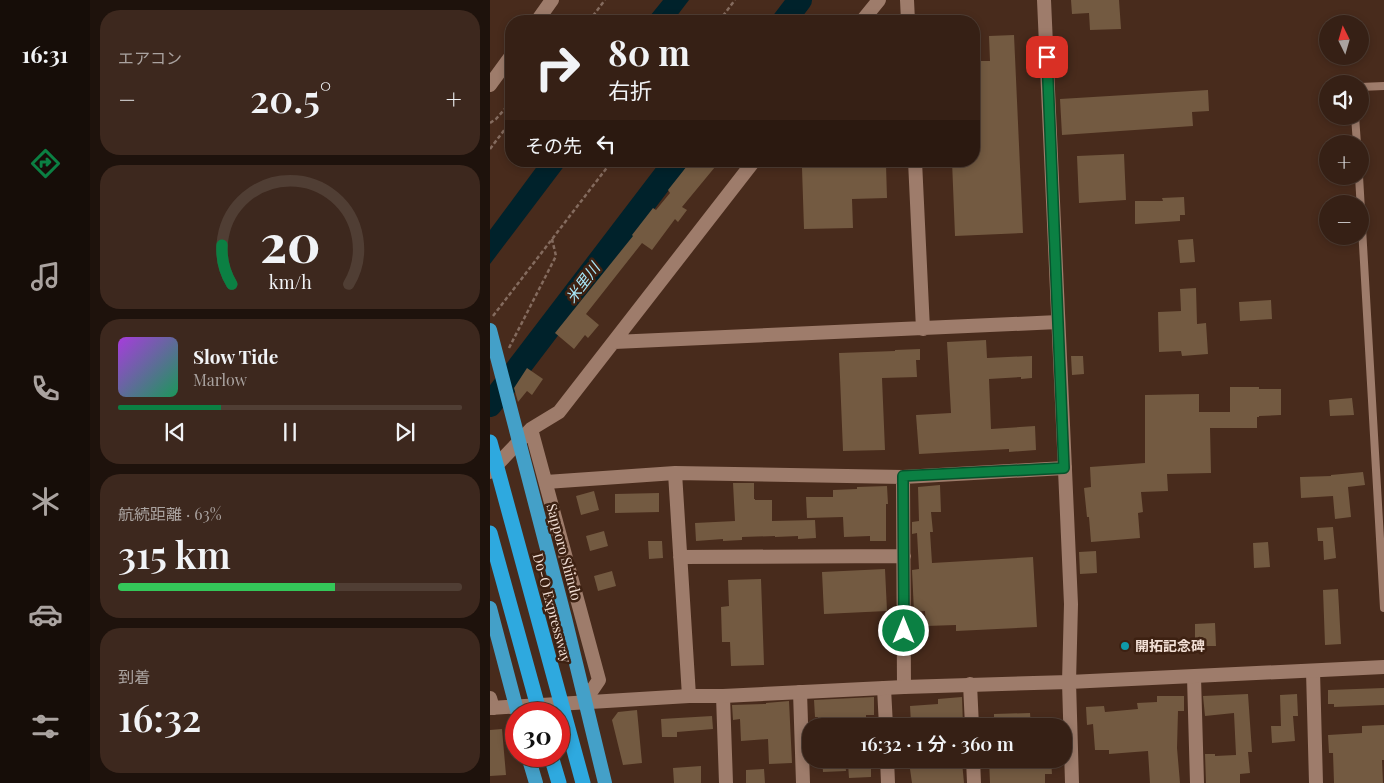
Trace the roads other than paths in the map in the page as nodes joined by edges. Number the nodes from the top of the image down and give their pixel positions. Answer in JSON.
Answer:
{"nodes":[{"id":1,"x":552,"y":0,"type":"edge"},
{"id":2,"x":878,"y":0,"type":"edge"},
{"id":3,"x":907,"y":0,"type":"edge"},
{"id":4,"x":1044,"y":0,"type":"edge"},
{"id":5,"x":541,"y":15,"type":"edge"},
{"id":6,"x":867,"y":15,"type":"edge"},
{"id":7,"x":908,"y":15,"type":"edge"},
{"id":8,"x":505,"y":64,"type":"edge"},
{"id":9,"x":490,"y":85,"type":"edge"},
{"id":10,"x":1384,"y":86,"type":"edge"},
{"id":11,"x":1369,"y":87,"type":"edge"},
{"id":12,"x":749,"y":167,"type":"edge"},
{"id":13,"x":915,"y":167,"type":"edge"},
{"id":14,"x":1360,"y":185,"type":"edge"},
{"id":15,"x":1058,"y":322,"type":"junction"},
{"id":16,"x":923,"y":329,"type":"junction"},
{"id":17,"x":490,"y":330,"type":"edge"},
{"id":18,"x":614,"y":342,"type":"junction"},
{"id":19,"x":530,"y":429,"type":"junction"},
{"id":20,"x":490,"y":442,"type":"edge"},
{"id":21,"x":1064,"y":468,"type":"junction"},
{"id":22,"x":490,"y":472,"type":"edge"},
{"id":23,"x":675,"y":473,"type":"junction"},
{"id":24,"x":903,"y":476,"type":"junction"},
{"id":25,"x":546,"y":482,"type":"junction"},
{"id":26,"x":490,"y":533,"type":"edge"},
{"id":27,"x":904,"y":556,"type":"junction"},
{"id":28,"x":680,"y":558,"type":"junction"},
{"id":29,"x":490,"y":608,"type":"edge"},
{"id":30,"x":1384,"y":608,"type":"edge"},
{"id":31,"x":1384,"y":667,"type":"edge"},
{"id":32,"x":1313,"y":671,"type":"junction"},
{"id":33,"x":1194,"y":677,"type":"junction"},
{"id":34,"x":1069,"y":682,"type":"junction"},
{"id":35,"x":970,"y":684,"type":"junction"},
{"id":36,"x":904,"y":687,"type":"junction"},
{"id":37,"x":884,"y":688,"type":"junction"},
{"id":38,"x":800,"y":692,"type":"junction"},
{"id":39,"x":689,"y":696,"type":"junction"},
{"id":40,"x":723,"y":696,"type":"junction"},
{"id":41,"x":515,"y":702,"type":"edge"},
{"id":42,"x":537,"y":702,"type":"edge"},
{"id":43,"x":584,"y":702,"type":"junction"},
{"id":44,"x":491,"y":704,"type":"edge"},
{"id":45,"x":570,"y":704,"type":"edge"},
{"id":46,"x":505,"y":707,"type":"edge"},
{"id":47,"x":886,"y":718,"type":"edge"},
{"id":48,"x":972,"y":718,"type":"edge"},
{"id":49,"x":531,"y":767,"type":"edge"},
{"id":50,"x":554,"y":767,"type":"edge"},
{"id":51,"x":887,"y":768,"type":"edge"},
{"id":52,"x":973,"y":768,"type":"edge"},
{"id":53,"x":536,"y":783,"type":"edge"},
{"id":54,"x":559,"y":783,"type":"edge"},
{"id":55,"x":583,"y":783,"type":"edge"},
{"id":56,"x":605,"y":783,"type":"edge"},
{"id":57,"x":726,"y":783,"type":"edge"},
{"id":58,"x":803,"y":783,"type":"edge"},
{"id":59,"x":888,"y":783,"type":"edge"},
{"id":60,"x":974,"y":783,"type":"edge"},
{"id":61,"x":1072,"y":783,"type":"edge"},
{"id":62,"x":1197,"y":783,"type":"edge"},
{"id":63,"x":1316,"y":783,"type":"edge"}],
"edges":[{"from":1,"to":5,"type":"street"},
{"from":2,"to":6,"type":"street"},
{"from":3,"to":7,"type":"street"},
{"from":4,"to":15,"type":"street"},
{"from":8,"to":9,"type":"street"},
{"from":10,"to":11,"type":"lane"},
{"from":12,"to":18,"type":"street"},
{"from":13,"to":16,"type":"street"},
{"from":14,"to":30,"type":"lane"},
{"from":15,"to":16,"type":"street"},
{"from":15,"to":21,"type":"street"},
{"from":16,"to":18,"type":"street"},
{"from":17,"to":43,"type":"highway","name":"Sapporo Shindo"},
{"from":18,"to":19,"type":"street"},
{"from":19,"to":22,"type":"street"},
{"from":19,"to":25,"type":"street"},
{"from":20,"to":55,"type":"highway","name":"Do-O Expressway"},
{"from":21,"to":24,"type":"street"},
{"from":21,"to":34,"type":"street"},
{"from":23,"to":24,"type":"street"},
{"from":23,"to":25,"type":"street"},
{"from":23,"to":28,"type":"street"},
{"from":24,"to":27,"type":"street"},
{"from":25,"to":43,"type":"street"},
{"from":26,"to":42,"type":"highway"},
{"from":27,"to":28,"type":"street"},
{"from":27,"to":36,"type":"street"},
{"from":28,"to":39,"type":"street"},
{"from":29,"to":41,"type":"highway"},
{"from":31,"to":32,"type":"street"},
{"from":32,"to":33,"type":"street"},
{"from":32,"to":63,"type":"street"},
{"from":33,"to":34,"type":"street"},
{"from":33,"to":62,"type":"street"},
{"from":34,"to":35,"type":"street"},
{"from":34,"to":61,"type":"street"},
{"from":35,"to":36,"type":"street"},
{"from":35,"to":48,"type":"street"},
{"from":36,"to":37,"type":"street"},
{"from":37,"to":38,"type":"street"},
{"from":37,"to":47,"type":"street"},
{"from":38,"to":40,"type":"street"},
{"from":38,"to":58,"type":"street"},
{"from":39,"to":40,"type":"street"},
{"from":39,"to":43,"type":"street"},
{"from":40,"to":57,"type":"street"},
{"from":43,"to":45,"type":"street"},
{"from":43,"to":56,"type":"highway","name":"Sapporo Shindo"},
{"from":44,"to":46,"type":"street"},
{"from":49,"to":53,"type":"highway"},
{"from":50,"to":54,"type":"highway"},
{"from":51,"to":59,"type":"street"},
{"from":52,"to":60,"type":"street"}]}
